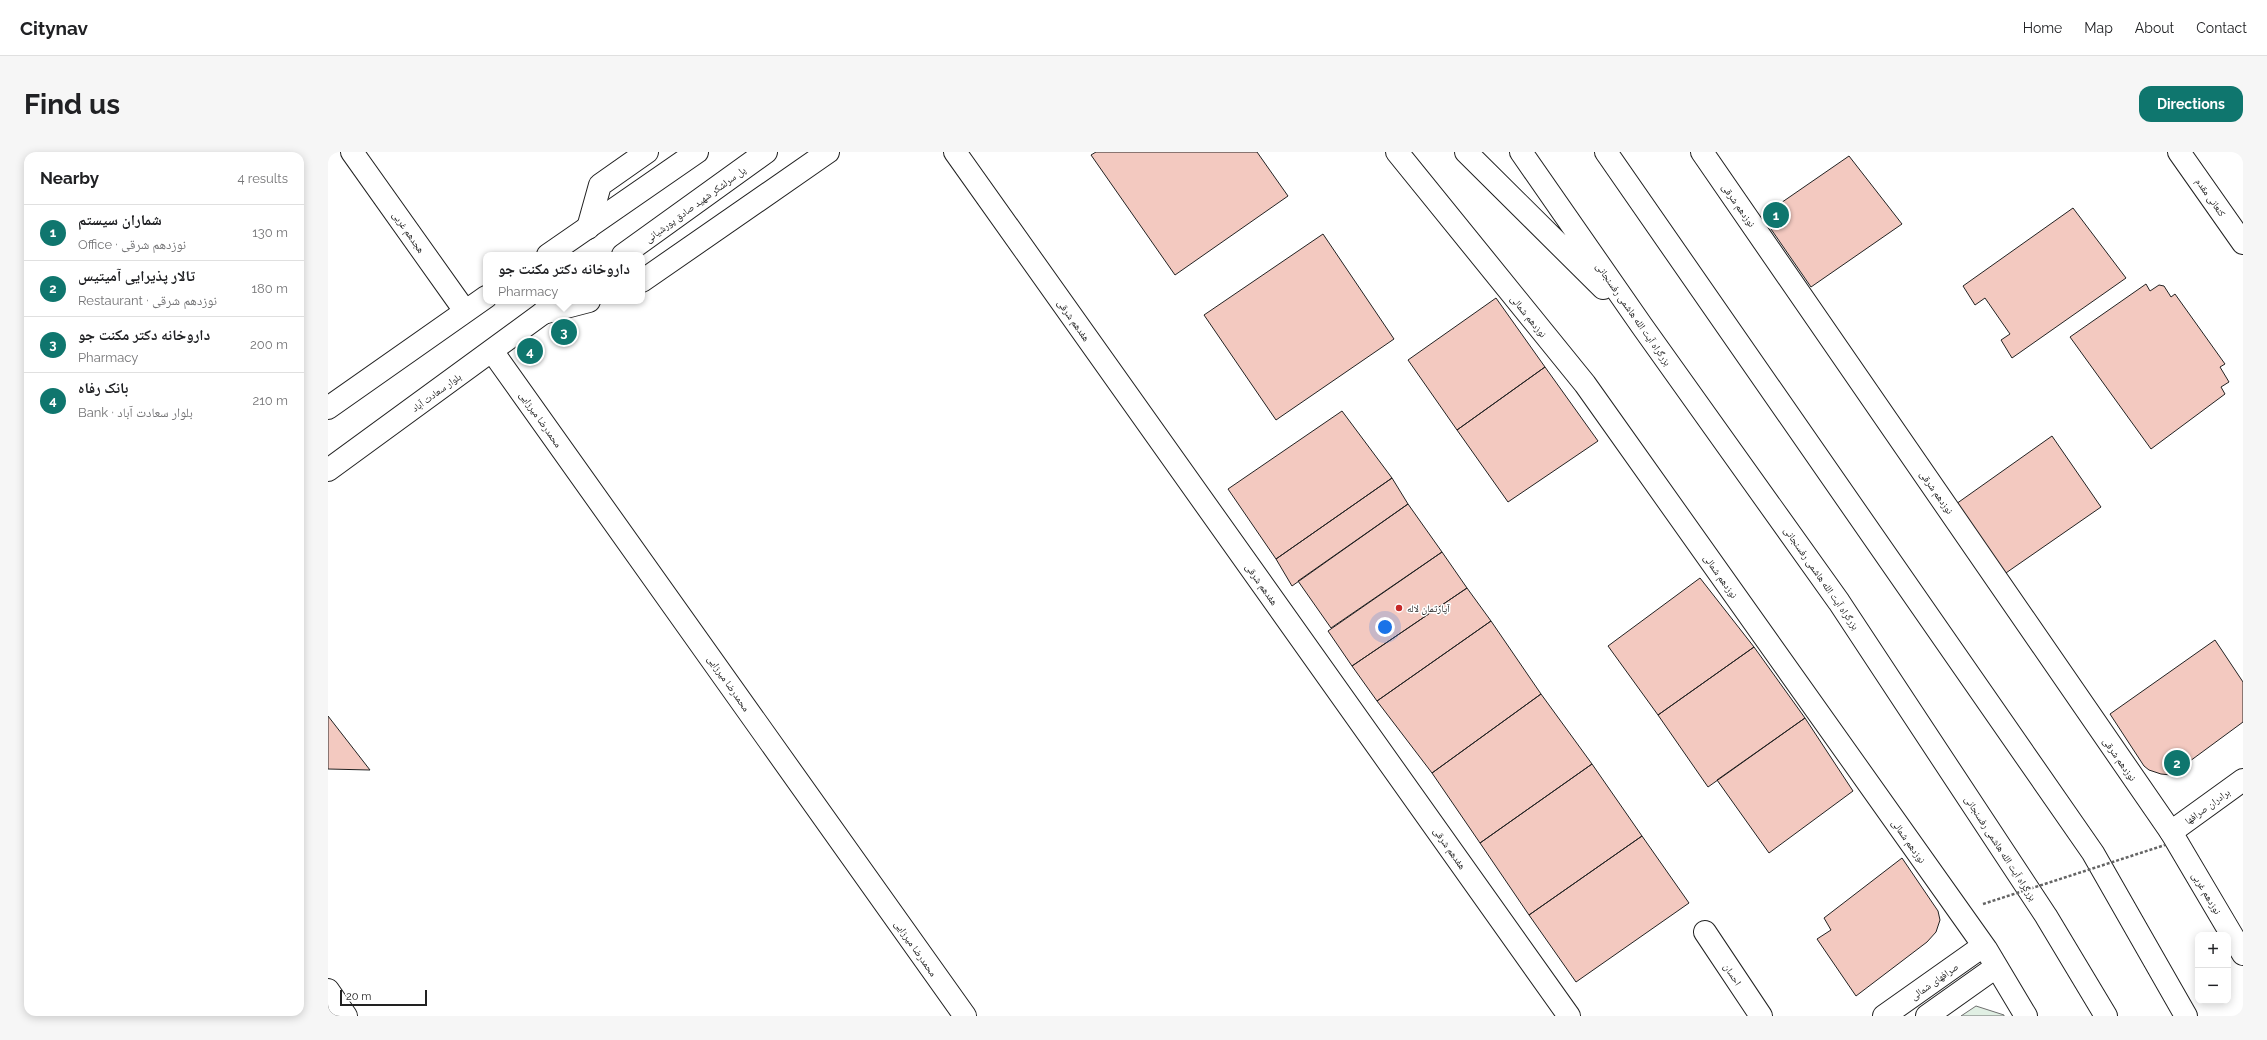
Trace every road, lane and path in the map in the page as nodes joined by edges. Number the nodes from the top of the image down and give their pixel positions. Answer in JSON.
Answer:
{"nodes":[{"id":1,"x":352,"y":152,"type":"edge"},
{"id":2,"x":647,"y":152,"type":"edge"},
{"id":3,"x":697,"y":152,"type":"edge"},
{"id":4,"x":766,"y":152,"type":"edge"},
{"id":5,"x":828,"y":152,"type":"edge"},
{"id":6,"x":955,"y":152,"type":"edge"},
{"id":7,"x":1397,"y":152,"type":"edge"},
{"id":8,"x":1466,"y":152,"type":"edge"},
{"id":9,"x":1521,"y":152,"type":"edge"},
{"id":10,"x":1606,"y":152,"type":"edge"},
{"id":11,"x":1623,"y":152,"type":"edge"},
{"id":12,"x":1702,"y":152,"type":"edge"},
{"id":13,"x":2179,"y":152,"type":"edge"},
{"id":14,"x":1657,"y":225,"type":"junction"},
{"id":15,"x":588,"y":228,"type":"junction"},
{"id":16,"x":2243,"y":242,"type":"edge"},
{"id":17,"x":552,"y":252,"type":"edge"},
{"id":18,"x":627,"y":252,"type":"edge"},
{"id":19,"x":645,"y":279,"type":"edge"},
{"id":20,"x":483,"y":299,"type":"edge"},
{"id":21,"x":570,"y":304,"type":"edge"},
{"id":22,"x":551,"y":307,"type":"edge"},
{"id":23,"x":465,"y":312,"type":"junction"},
{"id":24,"x":1642,"y":326,"type":"junction"},
{"id":25,"x":492,"y":351,"type":"junction"},
{"id":26,"x":328,"y":408,"type":"edge"},
{"id":27,"x":328,"y":470,"type":"edge"},
{"id":28,"x":2243,"y":780,"type":"edge"},
{"id":29,"x":2168,"y":839,"type":"junction"},
{"id":30,"x":1983,"y":904,"type":"dead end"},
{"id":31,"x":1705,"y":932,"type":"dead end"},
{"id":32,"x":1983,"y":946,"type":"junction"},
{"id":33,"x":2243,"y":954,"type":"edge"},
{"id":34,"x":1996,"y":967,"type":"junction"},
{"id":35,"x":328,"y":990,"type":"edge"},
{"id":36,"x":346,"y":1016,"type":"edge"},
{"id":37,"x":965,"y":1016,"type":"edge"},
{"id":38,"x":1569,"y":1016,"type":"edge"},
{"id":39,"x":1761,"y":1016,"type":"edge"},
{"id":40,"x":1884,"y":1016,"type":"edge"},
{"id":41,"x":1927,"y":1016,"type":"edge"},
{"id":42,"x":2026,"y":1016,"type":"edge"},
{"id":43,"x":2106,"y":1016,"type":"edge"},
{"id":44,"x":2186,"y":1016,"type":"edge"}],
"edges":[{"from":1,"to":23,"type":"main road","name":"هجدهم غربی"},
{"from":2,"to":15,"type":"main road"},
{"from":3,"to":15,"type":"main road"},
{"from":4,"to":18,"type":"main road","name":"پل سرلشکر شهید صادق پورشیانی"},
{"from":5,"to":19,"type":"main road"},
{"from":6,"to":38,"type":"main road","name":"هفدهم شرقی"},
{"from":7,"to":32,"type":"main road","name":"نوزدهم شمالی"},
{"from":8,"to":24,"type":"main road"},
{"from":9,"to":24,"type":"main road","name":"بزرگراه آیت الله هاشمی رفسنجانی"},
{"from":10,"to":14,"type":"main road"},
{"from":11,"to":14,"type":"main road"},
{"from":12,"to":29,"type":"main road","name":"نوزدهم شرقی"},
{"from":13,"to":16,"type":"main road","name":"کنعانی مقدم"},
{"from":14,"to":44,"type":"main road"},
{"from":15,"to":17,"type":"main road"},
{"from":20,"to":23,"type":"main road"},
{"from":21,"to":22,"type":"main road"},
{"from":22,"to":25,"type":"main road","name":"بلوار سعادت آباد"},
{"from":23,"to":26,"type":"main road"},
{"from":24,"to":43,"type":"main road","name":"بزرگراه آیت الله هاشمی رفسنجانی"},
{"from":25,"to":27,"type":"main road","name":"بلوار سعادت آباد"},
{"from":25,"to":37,"type":"main road","name":"محمدرضا میرزایی"},
{"from":28,"to":29,"type":"main road","name":"برادران صرافها"},
{"from":29,"to":30,"type":"path","bridge":true},
{"from":29,"to":33,"type":"main road","name":"نوزدهم غربی"},
{"from":31,"to":39,"type":"main road","name":"احسان"},
{"from":32,"to":34,"type":"main road","name":"نوزدهم شمالی"},
{"from":32,"to":40,"type":"main road","name":"صرافهای شمالی"},
{"from":34,"to":41,"type":"main road"},
{"from":34,"to":42,"type":"main road","name":"نوزدهم شمالی"},
{"from":35,"to":36,"type":"main road"}]}
